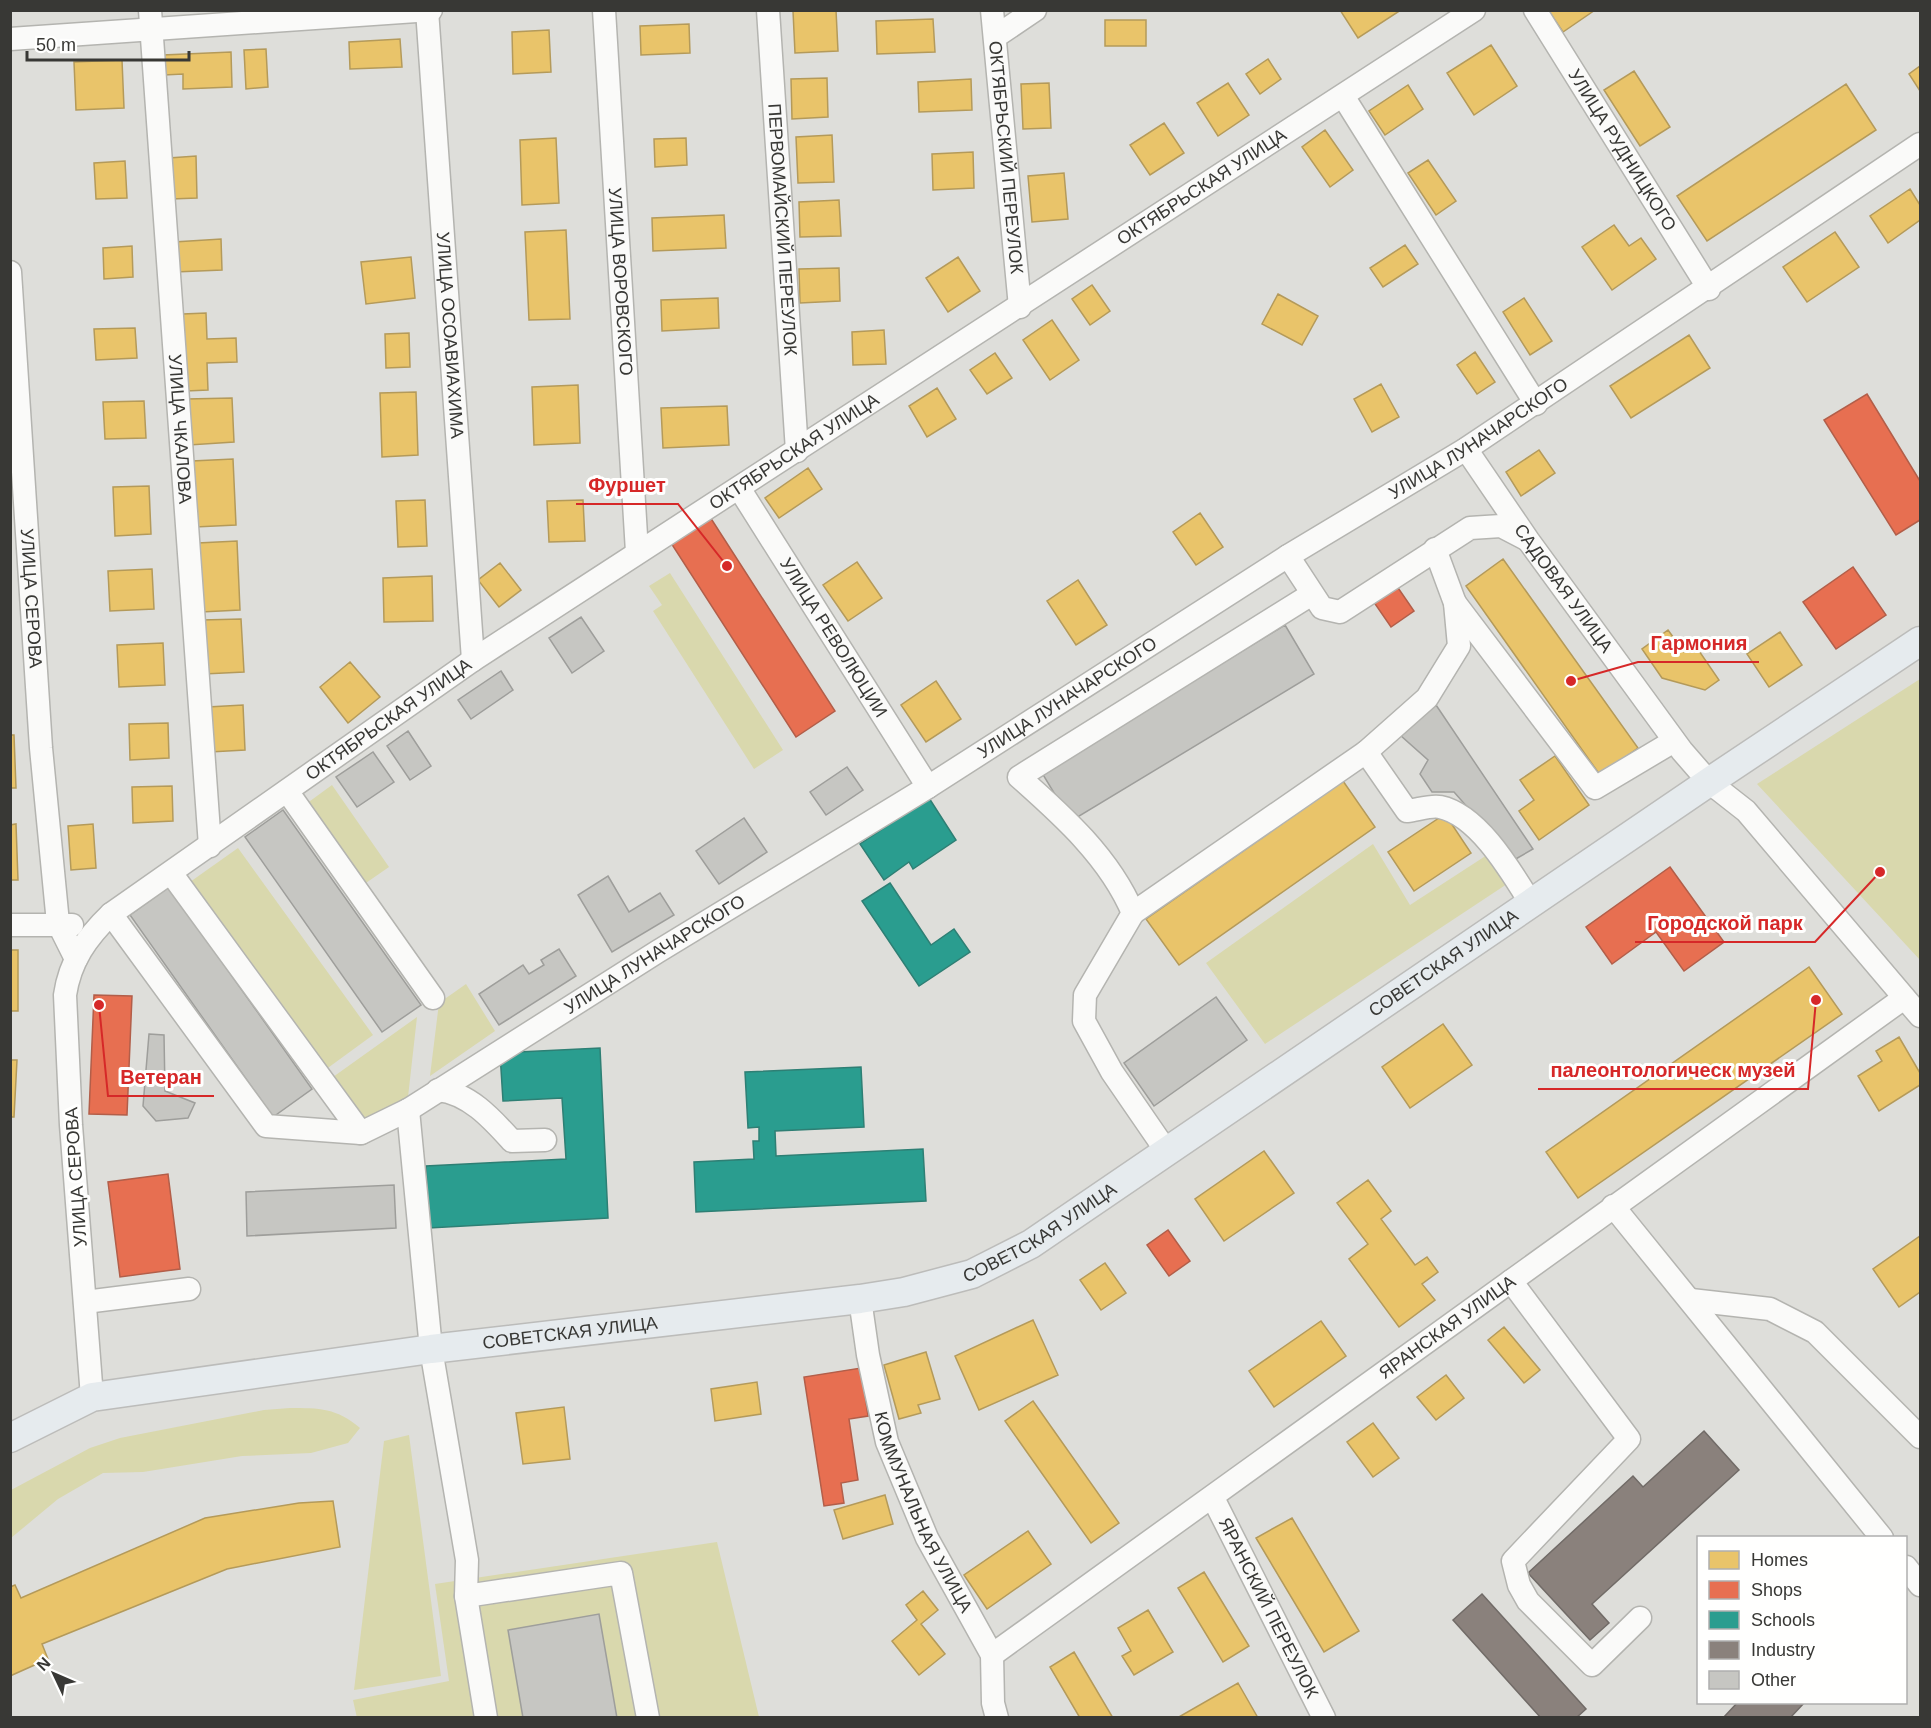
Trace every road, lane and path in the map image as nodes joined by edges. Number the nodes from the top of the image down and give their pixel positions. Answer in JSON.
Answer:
{"nodes":[{"id":1,"x":604,"y":10,"type":"edge"},
{"id":2,"x":768,"y":10,"type":"edge"},
{"id":3,"x":992,"y":10,"type":"edge"},
{"id":4,"x":1035,"y":10,"type":"edge"},
{"id":5,"x":1474,"y":10,"type":"edge"},
{"id":6,"x":1535,"y":10,"type":"edge"},
{"id":7,"x":428,"y":11,"type":"edge"},
{"id":8,"x":151,"y":20,"type":"edge"},
{"id":9,"x":995,"y":37,"type":"junction"},
{"id":10,"x":10,"y":39,"type":"edge"},
{"id":11,"x":1343,"y":96,"type":"junction"},
{"id":12,"x":1920,"y":144,"type":"edge"},
{"id":13,"x":10,"y":272,"type":"edge"},
{"id":14,"x":1709,"y":288,"type":"junction"},
{"id":15,"x":1020,"y":307,"type":"junction"},
{"id":16,"x":1536,"y":404,"type":"junction"},
{"id":17,"x":1466,"y":449,"type":"junction"},
{"id":18,"x":797,"y":451,"type":"junction"},
{"id":19,"x":739,"y":488,"type":"junction"},
{"id":20,"x":1528,"y":540,"type":"junction"},
{"id":21,"x":1435,"y":549,"type":"junction"},
{"id":22,"x":637,"y":552,"type":"junction"},
{"id":23,"x":1288,"y":556,"type":"junction"},
{"id":24,"x":1312,"y":594,"type":"junction"},
{"id":25,"x":1455,"y":603,"type":"junction"},
{"id":26,"x":1920,"y":641,"type":"edge"},
{"id":27,"x":473,"y":660,"type":"junction"},
{"id":28,"x":1674,"y":741,"type":"junction"},
{"id":29,"x":1366,"y":752,"type":"junction"},
{"id":30,"x":1709,"y":782,"type":"junction"},
{"id":31,"x":928,"y":787,"type":"junction"},
{"id":32,"x":287,"y":791,"type":"junction"},
{"id":33,"x":210,"y":846,"type":"junction"},
{"id":34,"x":171,"y":873,"type":"junction"},
{"id":35,"x":1532,"y":904,"type":"junction"},
{"id":36,"x":1132,"y":913,"type":"junction"},
{"id":37,"x":104,"y":922,"type":"junction"},
{"id":38,"x":58,"y":923,"type":"junction"},
{"id":39,"x":10,"y":925,"type":"edge"},
{"id":40,"x":76,"y":959,"type":"junction"},
{"id":41,"x":433,"y":998,"type":"dead end"},
{"id":42,"x":1904,"y":998,"type":"junction"},
{"id":43,"x":1920,"y":1016,"type":"edge"},
{"id":44,"x":438,"y":1090,"type":"junction"},
{"id":45,"x":408,"y":1110,"type":"junction"},
{"id":46,"x":361,"y":1133,"type":"junction"},
{"id":47,"x":545,"y":1140,"type":"dead end"},
{"id":48,"x":1167,"y":1152,"type":"junction"},
{"id":49,"x":1613,"y":1206,"type":"junction"},
{"id":50,"x":1511,"y":1281,"type":"junction"},
{"id":51,"x":189,"y":1289,"type":"dead end"},
{"id":52,"x":860,"y":1299,"type":"junction"},
{"id":53,"x":1691,"y":1300,"type":"junction"},
{"id":54,"x":85,"y":1302,"type":"junction"},
{"id":55,"x":431,"y":1349,"type":"junction"},
{"id":56,"x":92,"y":1397,"type":"junction"},
{"id":57,"x":1920,"y":1437,"type":"edge"},
{"id":58,"x":10,"y":1438,"type":"edge"},
{"id":59,"x":1213,"y":1498,"type":"junction"},
{"id":60,"x":1880,"y":1536,"type":"edge"},
{"id":61,"x":1907,"y":1570,"type":"edge"},
{"id":62,"x":1920,"y":1586,"type":"edge"},
{"id":63,"x":466,"y":1596,"type":"junction"},
{"id":64,"x":1640,"y":1618,"type":"dead end"},
{"id":65,"x":992,"y":1655,"type":"junction"},
{"id":66,"x":486,"y":1718,"type":"edge"},
{"id":67,"x":648,"y":1718,"type":"edge"},
{"id":68,"x":997,"y":1718,"type":"edge"},
{"id":69,"x":1324,"y":1718,"type":"edge"}],
"edges":[{"from":1,"to":22,"type":"street","name":"УЛИЦА ВОРОВСКОГО"},
{"from":2,"to":18,"type":"street","name":"ПЕРВОМАЙСКИЙ ПЕРЕУЛОК"},
{"from":3,"to":9,"type":"street","name":"ОКТЯБРЬСКИЙ ПЕРЕУЛОК"},
{"from":4,"to":9,"type":"street"},
{"from":5,"to":11,"type":"street","name":"ОКТЯБРЬСКАЯ УЛИЦА"},
{"from":6,"to":14,"type":"street","name":"УЛИЦА РУДНИЦКОГО"},
{"from":7,"to":8,"type":"street"},
{"from":7,"to":27,"type":"street","name":"УЛИЦА ОСОАВИАХИМА"},
{"from":8,"to":10,"type":"street"},
{"from":8,"to":33,"type":"street","name":"УЛИЦА ЧКАЛОВА"},
{"from":9,"to":15,"type":"street","name":"ОКТЯБРЬСКИЙ ПЕРЕУЛОК"},
{"from":11,"to":15,"type":"street","name":"ОКТЯБРЬСКАЯ УЛИЦА"},
{"from":11,"to":16,"type":"street"},
{"from":12,"to":14,"type":"street","name":"УЛИЦА ЛУНАЧАРСКОГО"},
{"from":13,"to":38,"type":"street","name":"УЛИЦА СЕРОВА"},
{"from":14,"to":16,"type":"street","name":"УЛИЦА ЛУНАЧАРСКОГО"},
{"from":15,"to":18,"type":"street","name":"ОКТЯБРЬСКАЯ УЛИЦА"},
{"from":16,"to":17,"type":"street","name":"УЛИЦА ЛУНАЧАРСКОГО"},
{"from":17,"to":20,"type":"street","name":"САДОВАЯ УЛИЦА"},
{"from":17,"to":23,"type":"street","name":"УЛИЦА ЛУНАЧАРСКОГО"},
{"from":18,"to":19,"type":"street","name":"ОКТЯБРЬСКАЯ УЛИЦА"},
{"from":19,"to":22,"type":"street","name":"ОКТЯБРЬСКАЯ УЛИЦА"},
{"from":19,"to":31,"type":"street","name":"УЛИЦА РЕВОЛЮЦИИ"},
{"from":20,"to":21,"type":"street"},
{"from":20,"to":28,"type":"street","name":"САДОВАЯ УЛИЦА"},
{"from":21,"to":24,"type":"street"},
{"from":21,"to":25,"type":"street"},
{"from":22,"to":27,"type":"street","name":"ОКТЯБРЬСКАЯ УЛИЦА"},
{"from":23,"to":24,"type":"street"},
{"from":23,"to":31,"type":"street","name":"УЛИЦА ЛУНАЧАРСКОГО"},
{"from":24,"to":36,"type":"street"},
{"from":25,"to":28,"type":"street"},
{"from":25,"to":29,"type":"street"},
{"from":26,"to":30,"type":"main road","name":"СОВЕТСКАЯ УЛИЦА"},
{"from":27,"to":32,"type":"street","name":"ОКТЯБРЬСКАЯ УЛИЦА"},
{"from":28,"to":30,"type":"street","name":"САДОВАЯ УЛИЦА"},
{"from":29,"to":35,"type":"street"},
{"from":29,"to":36,"type":"street"},
{"from":30,"to":35,"type":"main road","name":"СОВЕТСКАЯ УЛИЦА"},
{"from":30,"to":42,"type":"street","name":"САДОВАЯ УЛИЦА"},
{"from":31,"to":44,"type":"street","name":"УЛИЦА ЛУНАЧАРСКОГО"},
{"from":32,"to":33,"type":"street","name":"ОКТЯБРЬСКАЯ УЛИЦА"},
{"from":32,"to":41,"type":"street"},
{"from":33,"to":34,"type":"street","name":"ОКТЯБРЬСКАЯ УЛИЦА"},
{"from":34,"to":37,"type":"street","name":"ОКТЯБРЬСКАЯ УЛИЦА"},
{"from":34,"to":46,"type":"street"},
{"from":35,"to":48,"type":"main road","name":"СОВЕТСКАЯ УЛИЦА"},
{"from":36,"to":48,"type":"street"},
{"from":37,"to":38,"type":"street"},
{"from":37,"to":40,"type":"street","name":"ОКТЯБРЬСКАЯ УЛИЦА"},
{"from":37,"to":46,"type":"street"},
{"from":38,"to":39,"type":"street"},
{"from":38,"to":40,"type":"street"},
{"from":40,"to":54,"type":"street","name":"УЛИЦА СЕРОВА"},
{"from":42,"to":43,"type":"street","name":"САДОВАЯ УЛИЦА"},
{"from":42,"to":49,"type":"street","name":"ЯРАНСКАЯ УЛИЦА"},
{"from":44,"to":45,"type":"street","name":"УЛИЦА ЛУНАЧАРСКОГО"},
{"from":44,"to":47,"type":"street"},
{"from":45,"to":46,"type":"street","name":"УЛИЦА ЛУНАЧАРСКОГО"},
{"from":45,"to":55,"type":"street"},
{"from":48,"to":52,"type":"main road","name":"СОВЕТСКАЯ УЛИЦА"},
{"from":49,"to":50,"type":"street","name":"ЯРАНСКАЯ УЛИЦА"},
{"from":49,"to":53,"type":"street"},
{"from":50,"to":59,"type":"street","name":"ЯРАНСКАЯ УЛИЦА"},
{"from":50,"to":64,"type":"street"},
{"from":51,"to":54,"type":"street"},
{"from":52,"to":55,"type":"main road","name":"СОВЕТСКАЯ УЛИЦА"},
{"from":52,"to":65,"type":"street","name":"КОММУНАЛЬНАЯ УЛИЦА"},
{"from":53,"to":57,"type":"street"},
{"from":53,"to":60,"type":"street"},
{"from":54,"to":56,"type":"street","name":"УЛИЦА СЕРОВА"},
{"from":55,"to":56,"type":"main road","name":"СОВЕТСКАЯ УЛИЦА"},
{"from":55,"to":63,"type":"street"},
{"from":56,"to":58,"type":"main road","name":"СОВЕТСКАЯ УЛИЦА"},
{"from":59,"to":65,"type":"street","name":"ЯРАНСКАЯ УЛИЦА"},
{"from":59,"to":69,"type":"street","name":"ЯРАНСКИЙ ПЕРЕУЛОК"},
{"from":61,"to":62,"type":"street"},
{"from":63,"to":66,"type":"street"},
{"from":63,"to":67,"type":"street"},
{"from":65,"to":68,"type":"street","name":"КОММУНАЛЬНАЯ УЛИЦА"}]}
